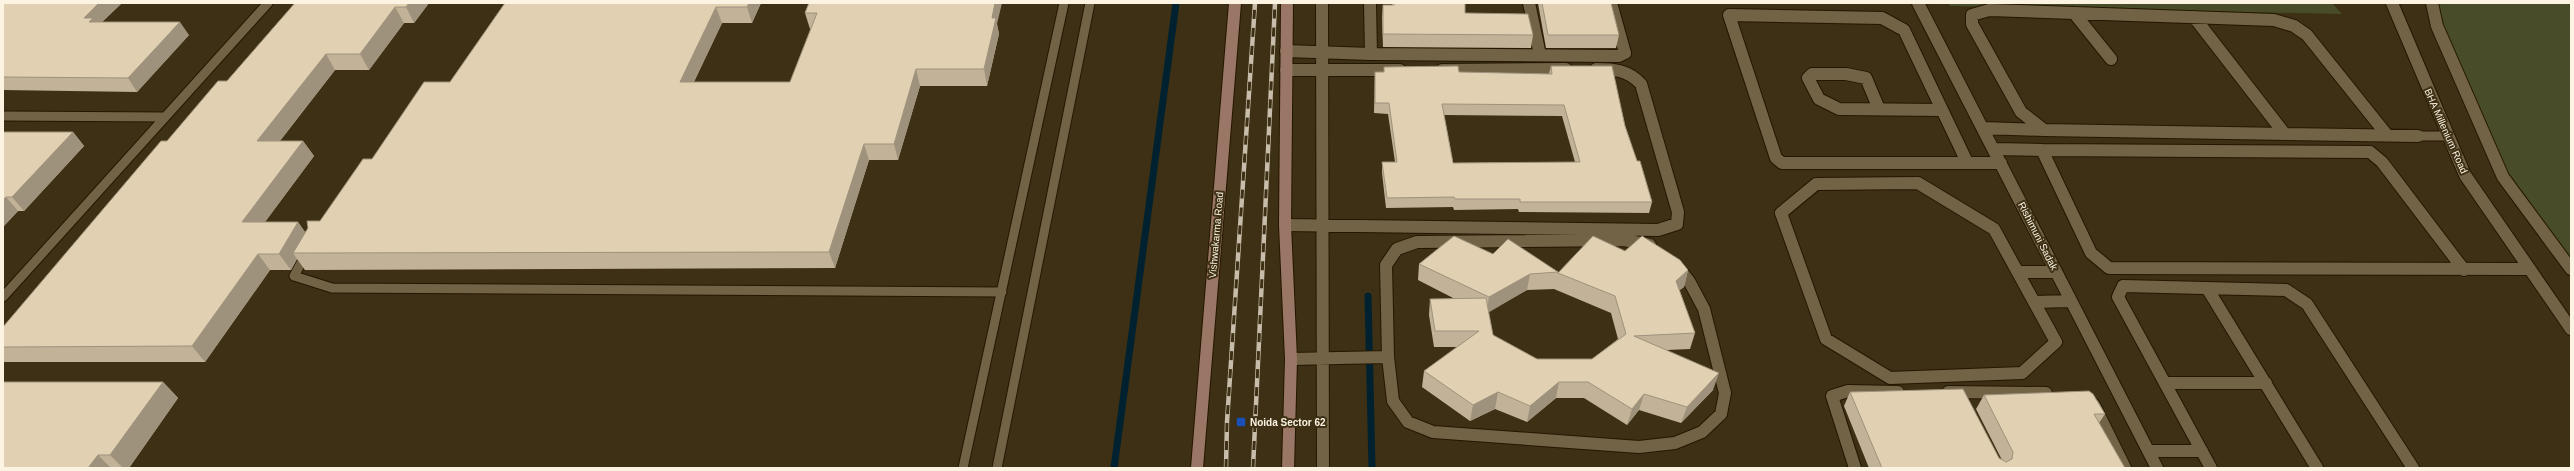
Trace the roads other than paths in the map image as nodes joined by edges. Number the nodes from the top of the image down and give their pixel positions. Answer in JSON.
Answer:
{"nodes":[{"id":1,"x":268,"y":3,"type":"edge"},
{"id":2,"x":1064,"y":3,"type":"edge"},
{"id":3,"x":1090,"y":3,"type":"edge"},
{"id":4,"x":1235,"y":3,"type":"edge"},
{"id":5,"x":1287,"y":3,"type":"edge"},
{"id":6,"x":1322,"y":3,"type":"edge"},
{"id":7,"x":1370,"y":3,"type":"edge"},
{"id":8,"x":1529,"y":3,"type":"edge"},
{"id":9,"x":1612,"y":3,"type":"edge"},
{"id":10,"x":1918,"y":3,"type":"edge"},
{"id":11,"x":2392,"y":3,"type":"edge"},
{"id":12,"x":2432,"y":3,"type":"edge"},
{"id":13,"x":2074,"y":13,"type":"junction"},
{"id":14,"x":2194,"y":17,"type":"junction"},
{"id":15,"x":1286,"y":51,"type":"junction"},
{"id":16,"x":1322,"y":52,"type":"junction"},
{"id":17,"x":1371,"y":54,"type":"junction"},
{"id":18,"x":1540,"y":55,"type":"junction"},
{"id":19,"x":2111,"y":59,"type":"dead end"},
{"id":20,"x":1286,"y":70,"type":"junction"},
{"id":21,"x":1322,"y":70,"type":"junction"},
{"id":22,"x":1414,"y":70,"type":"edge"},
{"id":23,"x":1430,"y":70,"type":"edge"},
{"id":24,"x":1879,"y":109,"type":"junction"},
{"id":25,"x":1942,"y":110,"type":"junction"},
{"id":26,"x":3,"y":116,"type":"edge"},
{"id":27,"x":165,"y":117,"type":"junction"},
{"id":28,"x":1982,"y":128,"type":"junction"},
{"id":29,"x":2044,"y":130,"type":"junction"},
{"id":30,"x":2284,"y":133,"type":"junction"},
{"id":31,"x":2387,"y":135,"type":"junction"},
{"id":32,"x":2418,"y":136,"type":"joint"},
{"id":33,"x":2448,"y":136,"type":"junction"},
{"id":34,"x":1993,"y":149,"type":"junction"},
{"id":35,"x":2042,"y":150,"type":"junction"},
{"id":36,"x":1967,"y":162,"type":"junction"},
{"id":37,"x":2000,"y":163,"type":"junction"},
{"id":38,"x":1285,"y":225,"type":"junction"},
{"id":39,"x":1322,"y":226,"type":"junction"},
{"id":40,"x":311,"y":247,"type":"edge"},
{"id":41,"x":2530,"y":269,"type":"junction"},
{"id":42,"x":2571,"y":269,"type":"edge"},
{"id":43,"x":2464,"y":270,"type":"junction"},
{"id":44,"x":2018,"y":272,"type":"junction"},
{"id":45,"x":2056,"y":272,"type":"junction"},
{"id":46,"x":2207,"y":288,"type":"junction"},
{"id":47,"x":1002,"y":292,"type":"junction"},
{"id":48,"x":3,"y":297,"type":"edge"},
{"id":49,"x":2071,"y":301,"type":"junction"},
{"id":50,"x":2034,"y":302,"type":"junction"},
{"id":51,"x":2571,"y":329,"type":"edge"},
{"id":52,"x":1388,"y":357,"type":"junction"},
{"id":53,"x":1323,"y":358,"type":"junction"},
{"id":54,"x":1291,"y":359,"type":"junction"},
{"id":55,"x":2166,"y":383,"type":"junction"},
{"id":56,"x":2266,"y":383,"type":"junction"},
{"id":57,"x":1911,"y":392,"type":"edge"},
{"id":58,"x":1935,"y":392,"type":"edge"},
{"id":59,"x":1959,"y":392,"type":"junction"},
{"id":60,"x":2057,"y":393,"type":"edge"},
{"id":61,"x":2084,"y":398,"type":"edge"},
{"id":62,"x":1966,"y":406,"type":"edge"},
{"id":63,"x":2148,"y":451,"type":"junction"},
{"id":64,"x":2202,"y":452,"type":"junction"},
{"id":65,"x":963,"y":468,"type":"edge"},
{"id":66,"x":997,"y":468,"type":"edge"},
{"id":67,"x":1197,"y":468,"type":"edge"},
{"id":68,"x":1288,"y":468,"type":"edge"},
{"id":69,"x":1323,"y":468,"type":"edge"},
{"id":70,"x":1854,"y":468,"type":"edge"},
{"id":71,"x":2125,"y":468,"type":"edge"},
{"id":72,"x":2157,"y":468,"type":"edge"},
{"id":73,"x":2211,"y":468,"type":"edge"},
{"id":74,"x":2317,"y":468,"type":"edge"},
{"id":75,"x":2413,"y":468,"type":"edge"}],
"edges":[{"from":1,"to":27,"type":"lane"},
{"from":2,"to":47,"type":"lane"},
{"from":3,"to":66,"type":"lane"},
{"from":4,"to":67,"type":"main road","name":"Vishwakarma Road"},
{"from":5,"to":15,"type":"main road"},
{"from":6,"to":16,"type":"street"},
{"from":7,"to":17,"type":"street"},
{"from":8,"to":18,"type":"street"},
{"from":9,"to":18,"type":"street"},
{"from":10,"to":28,"type":"street","name":"Rishimuni Sadak"},
{"from":11,"to":33,"type":"street","name":"BHA Millenium Road"},
{"from":12,"to":42,"type":"street"},
{"from":13,"to":14,"type":"street"},
{"from":13,"to":19,"type":"street"},
{"from":13,"to":29,"type":"street"},
{"from":14,"to":30,"type":"street"},
{"from":14,"to":31,"type":"street"},
{"from":15,"to":16,"type":"street"},
{"from":15,"to":20,"type":"main road"},
{"from":16,"to":17,"type":"street"},
{"from":16,"to":21,"type":"street"},
{"from":17,"to":18,"type":"street"},
{"from":20,"to":21,"type":"street"},
{"from":20,"to":38,"type":"main road"},
{"from":21,"to":22,"type":"street"},
{"from":21,"to":39,"type":"street"},
{"from":23,"to":39,"type":"street"},
{"from":24,"to":24,"type":"street"},
{"from":24,"to":25,"type":"street"},
{"from":25,"to":36,"type":"street"},
{"from":25,"to":36,"type":"street"},
{"from":26,"to":27,"type":"lane"},
{"from":27,"to":48,"type":"lane"},
{"from":28,"to":29,"type":"street"},
{"from":28,"to":34,"type":"street","name":"Rishimuni Sadak"},
{"from":29,"to":30,"type":"street"},
{"from":30,"to":31,"type":"street"},
{"from":31,"to":32,"type":"street"},
{"from":32,"to":33,"type":"lane"},
{"from":33,"to":41,"type":"street","name":"BHA Millenium Road"},
{"from":34,"to":35,"type":"street"},
{"from":34,"to":37,"type":"street","name":"Rishimuni Sadak"},
{"from":35,"to":43,"type":"street"},
{"from":35,"to":43,"type":"street"},
{"from":36,"to":37,"type":"street"},
{"from":37,"to":45,"type":"street","name":"Rishimuni Sadak"},
{"from":38,"to":39,"type":"street"},
{"from":38,"to":54,"type":"main road"},
{"from":39,"to":53,"type":"street"},
{"from":40,"to":47,"type":"lane"},
{"from":41,"to":43,"type":"street"},
{"from":41,"to":51,"type":"street","name":"BHA Millenium Road"},
{"from":44,"to":45,"type":"street"},
{"from":44,"to":50,"type":"street"},
{"from":44,"to":50,"type":"street"},
{"from":45,"to":49,"type":"street","name":"Rishimuni Sadak"},
{"from":46,"to":55,"type":"street"},
{"from":46,"to":56,"type":"street"},
{"from":46,"to":75,"type":"street"},
{"from":47,"to":65,"type":"lane"},
{"from":49,"to":50,"type":"street"},
{"from":49,"to":63,"type":"street","name":"Rishimuni Sadak"},
{"from":52,"to":52,"type":"street"},
{"from":52,"to":53,"type":"street"},
{"from":53,"to":54,"type":"street"},
{"from":53,"to":69,"type":"street"},
{"from":54,"to":68,"type":"main road"},
{"from":55,"to":56,"type":"street"},
{"from":55,"to":64,"type":"street"},
{"from":56,"to":74,"type":"street"},
{"from":57,"to":70,"type":"street"},
{"from":58,"to":59,"type":"street"},
{"from":59,"to":60,"type":"street"},
{"from":59,"to":62,"type":"street"},
{"from":61,"to":71,"type":"street"},
{"from":63,"to":64,"type":"street"},
{"from":63,"to":72,"type":"street","name":"Rishimuni Sadak"},
{"from":64,"to":73,"type":"street"}]}
